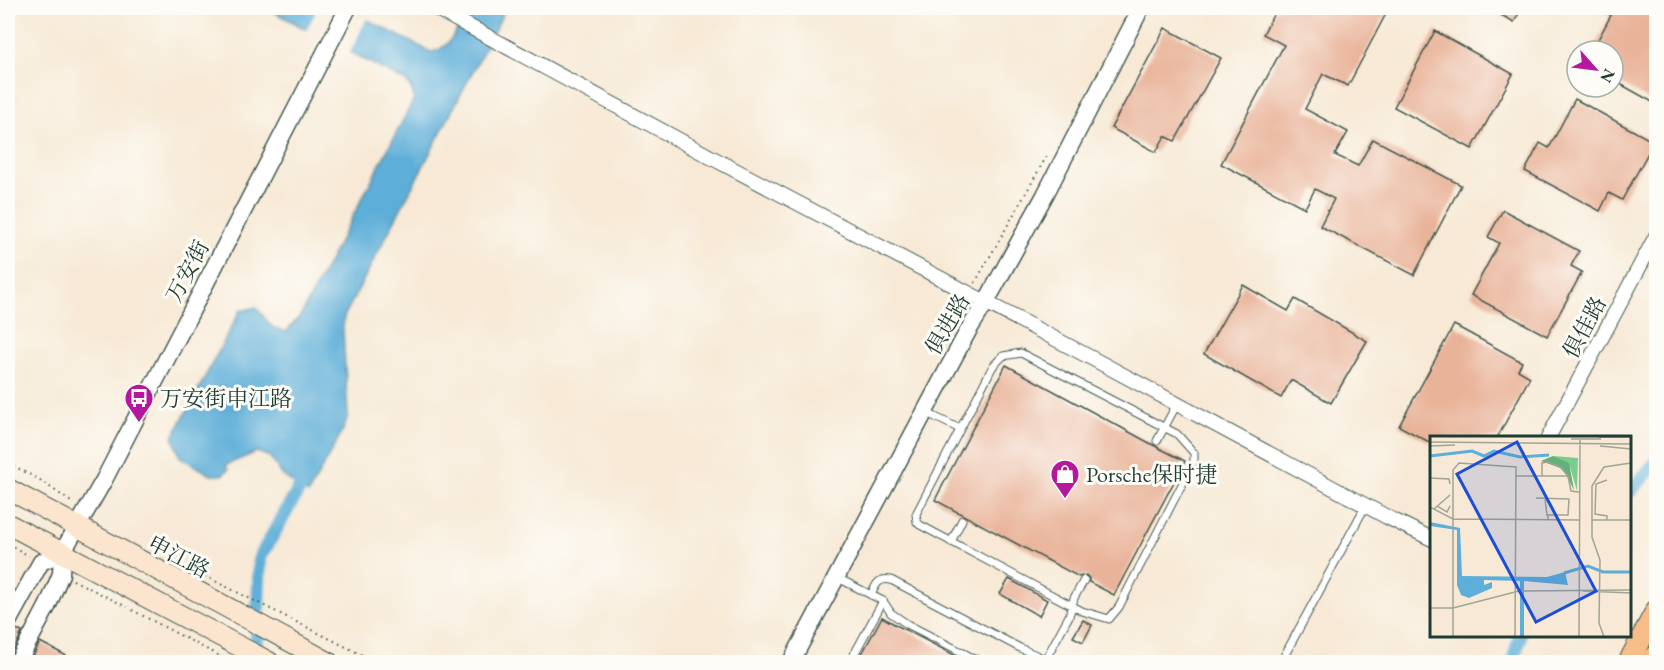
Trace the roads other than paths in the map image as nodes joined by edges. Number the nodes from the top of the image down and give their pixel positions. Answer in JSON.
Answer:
{"nodes":[{"id":1,"x":348,"y":8,"type":"edge"},
{"id":2,"x":435,"y":8,"type":"edge"},
{"id":3,"x":1141,"y":8,"type":"edge"},
{"id":4,"x":1656,"y":236,"type":"edge"},
{"id":5,"x":986,"y":302,"type":"junction"},
{"id":6,"x":1177,"y":404,"type":"junction"},
{"id":7,"x":931,"y":415,"type":"dead end"},
{"id":8,"x":960,"y":429,"type":"junction"},
{"id":9,"x":1164,"y":429,"type":"junction"},
{"id":10,"x":1549,"y":436,"type":"edge"},
{"id":11,"x":1157,"y":441,"type":"dead end"},
{"id":12,"x":8,"y":489,"type":"edge"},
{"id":13,"x":1366,"y":506,"type":"junction"},
{"id":14,"x":81,"y":519,"type":"junction"},
{"id":15,"x":962,"y":520,"type":"dead end"},
{"id":16,"x":8,"y":524,"type":"edge"},
{"id":17,"x":1430,"y":538,"type":"edge"},
{"id":18,"x":951,"y":542,"type":"junction"},
{"id":19,"x":62,"y":553,"type":"junction"},
{"id":20,"x":836,"y":577,"type":"junction"},
{"id":21,"x":1084,"y":580,"type":"dead end"},
{"id":22,"x":871,"y":595,"type":"junction"},
{"id":23,"x":883,"y":601,"type":"junction"},
{"id":24,"x":1072,"y":606,"type":"junction"},
{"id":25,"x":1656,"y":611,"type":"edge"},
{"id":26,"x":8,"y":622,"type":"edge"},
{"id":27,"x":1656,"y":657,"type":"edge"},
{"id":28,"x":1044,"y":661,"type":"edge"},
{"id":29,"x":18,"y":663,"type":"edge"},
{"id":30,"x":268,"y":663,"type":"edge"},
{"id":31,"x":328,"y":663,"type":"edge"},
{"id":32,"x":791,"y":663,"type":"edge"},
{"id":33,"x":850,"y":663,"type":"edge"},
{"id":34,"x":981,"y":663,"type":"edge"},
{"id":35,"x":1281,"y":663,"type":"edge"},
{"id":36,"x":1629,"y":663,"type":"edge"},
{"id":37,"x":1653,"y":663,"type":"edge"}],
"edges":[{"from":1,"to":14,"type":"street","name":"万安街"},
{"from":2,"to":5,"type":"street"},
{"from":3,"to":5,"type":"street","name":"俱进路"},
{"from":4,"to":10,"type":"street","name":"俱佳路"},
{"from":5,"to":6,"type":"street"},
{"from":5,"to":20,"type":"street","name":"俱进路"},
{"from":6,"to":9,"type":"lane"},
{"from":6,"to":13,"type":"street"},
{"from":7,"to":8,"type":"lane"},
{"from":8,"to":9,"type":"lane"},
{"from":8,"to":18,"type":"lane"},
{"from":9,"to":11,"type":"lane"},
{"from":9,"to":24,"type":"lane"},
{"from":12,"to":14,"type":"main road","name":"申江路"},
{"from":13,"to":17,"type":"street"},
{"from":13,"to":35,"type":"lane"},
{"from":14,"to":19,"type":"street","name":"万安街"},
{"from":14,"to":31,"type":"main road","name":"申江路"},
{"from":15,"to":18,"type":"lane"},
{"from":16,"to":19,"type":"main road"},
{"from":18,"to":24,"type":"lane"},
{"from":19,"to":26,"type":"street"},
{"from":19,"to":29,"type":"street"},
{"from":19,"to":30,"type":"main road"},
{"from":20,"to":22,"type":"lane"},
{"from":20,"to":32,"type":"street","name":"俱进路"},
{"from":21,"to":24,"type":"lane"},
{"from":22,"to":23,"type":"lane"},
{"from":22,"to":28,"type":"lane"},
{"from":23,"to":33,"type":"lane"},
{"from":23,"to":34,"type":"lane"},
{"from":24,"to":28,"type":"lane"},
{"from":25,"to":36,"type":"main road"},
{"from":27,"to":37,"type":"highway"}]}
